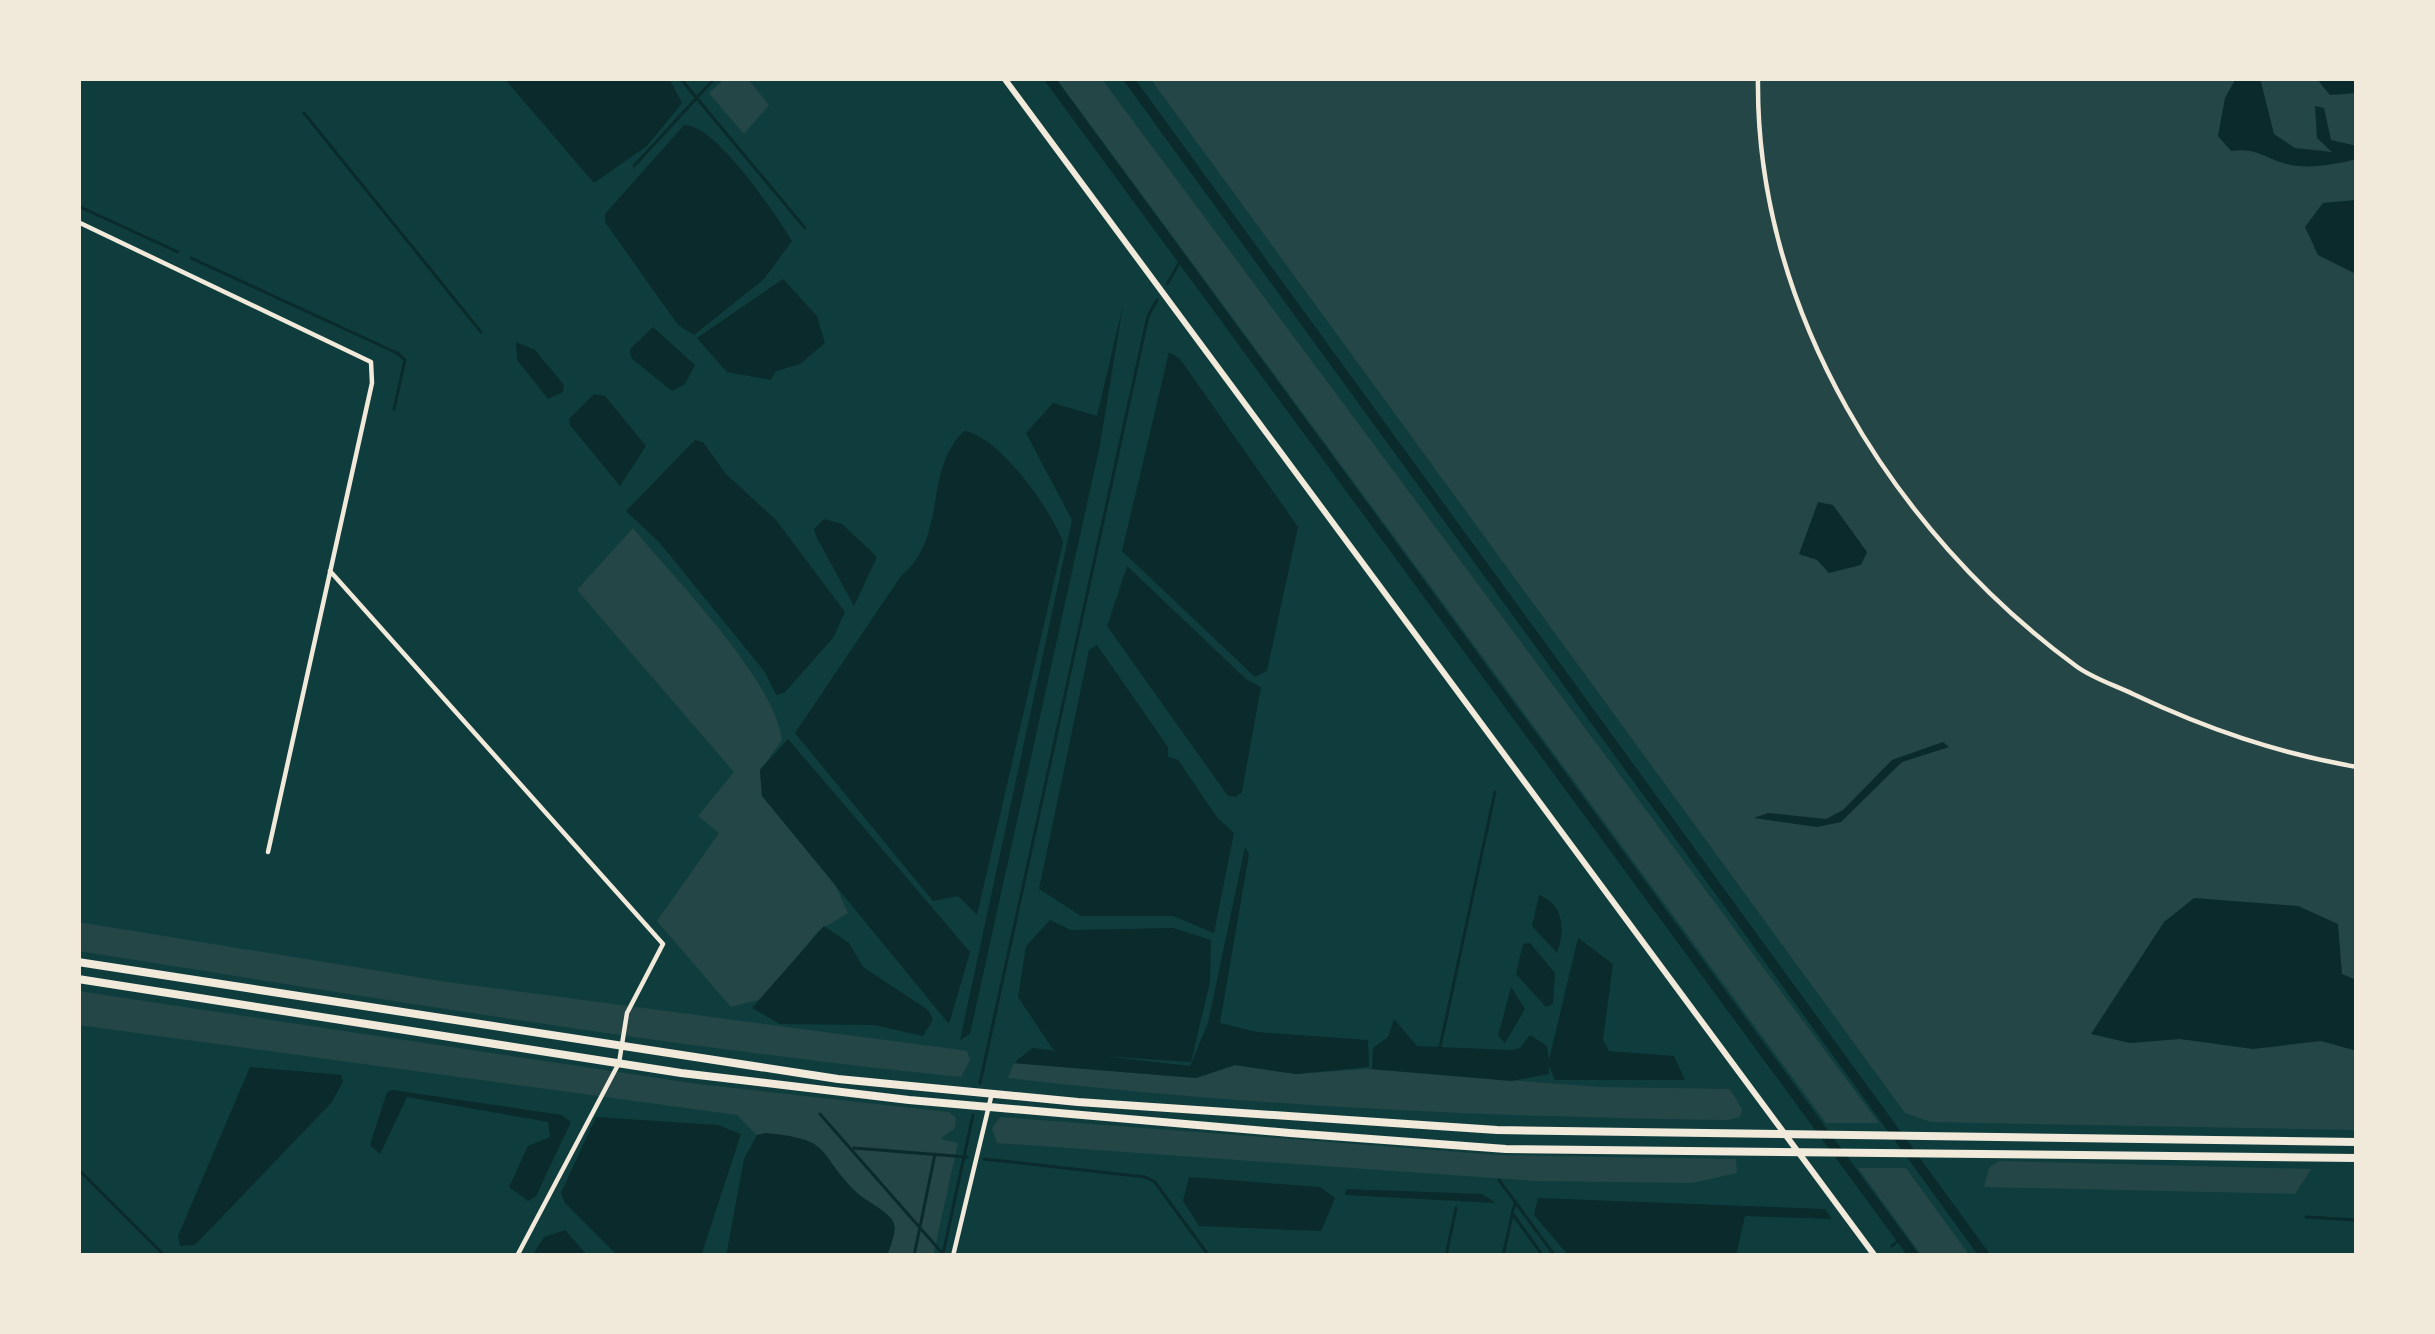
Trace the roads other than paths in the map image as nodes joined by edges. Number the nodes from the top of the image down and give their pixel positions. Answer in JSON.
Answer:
{"nodes":[{"id":1,"x":1004,"y":78,"type":"edge"},
{"id":2,"x":1757,"y":78,"type":"edge"},
{"id":3,"x":78,"y":222,"type":"edge"},
{"id":4,"x":331,"y":572,"type":"junction"},
{"id":5,"x":2357,"y":767,"type":"edge"},
{"id":6,"x":268,"y":853,"type":"dead end"},
{"id":7,"x":78,"y":962,"type":"edge"},
{"id":8,"x":78,"y":979,"type":"edge"},
{"id":9,"x":622,"y":1047,"type":"junction"},
{"id":10,"x":619,"y":1064,"type":"junction"},
{"id":11,"x":992,"y":1094,"type":"junction"},
{"id":12,"x":987,"y":1107,"type":"junction"},
{"id":13,"x":1781,"y":1132,"type":"junction"},
{"id":14,"x":2357,"y":1142,"type":"edge"},
{"id":15,"x":1796,"y":1150,"type":"junction"},
{"id":16,"x":2357,"y":1158,"type":"edge"},
{"id":17,"x":517,"y":1256,"type":"edge"},
{"id":18,"x":953,"y":1256,"type":"edge"},
{"id":19,"x":1875,"y":1256,"type":"edge"}],
"edges":[{"from":1,"to":13,"type":"street"},
{"from":2,"to":5,"type":"street"},
{"from":3,"to":4,"type":"street"},
{"from":4,"to":6,"type":"street"},
{"from":4,"to":9,"type":"street"},
{"from":7,"to":9,"type":"highway"},
{"from":8,"to":10,"type":"highway"},
{"from":9,"to":10,"type":"street"},
{"from":9,"to":11,"type":"highway"},
{"from":10,"to":12,"type":"highway"},
{"from":10,"to":17,"type":"street"},
{"from":11,"to":12,"type":"street"},
{"from":11,"to":13,"type":"highway"},
{"from":12,"to":15,"type":"highway"},
{"from":12,"to":18,"type":"street"},
{"from":13,"to":14,"type":"highway"},
{"from":13,"to":15,"type":"street"},
{"from":15,"to":16,"type":"highway"},
{"from":15,"to":19,"type":"street"}]}
